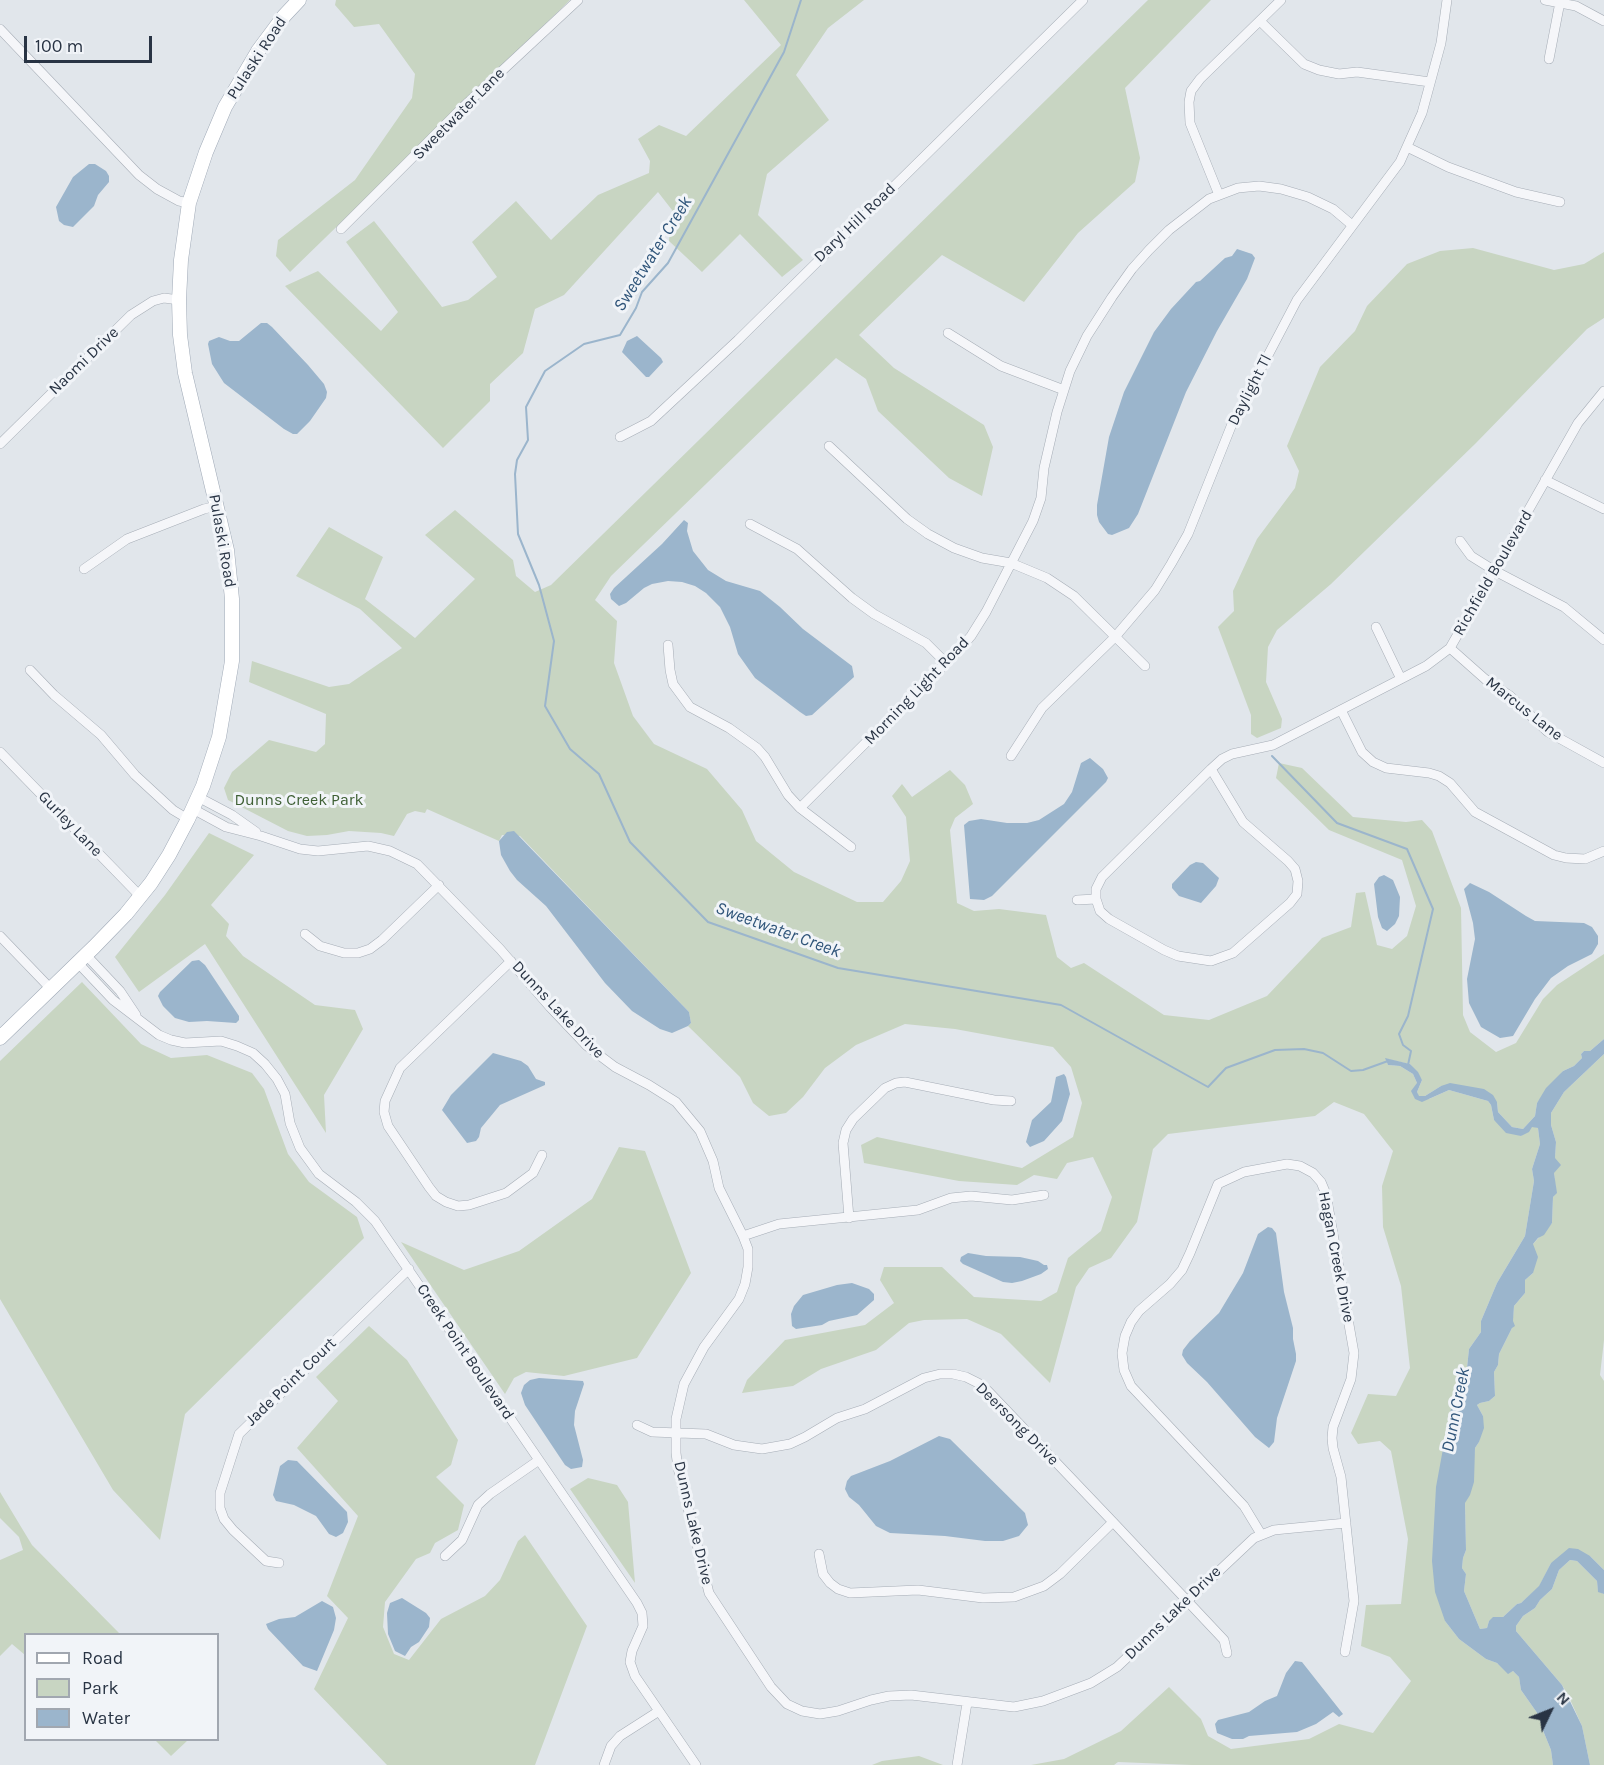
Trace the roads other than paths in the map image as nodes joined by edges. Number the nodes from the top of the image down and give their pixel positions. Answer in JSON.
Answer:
{"nodes":[{"id":1,"x":299,"y":0,"type":"edge"},
{"id":2,"x":578,"y":0,"type":"edge"},
{"id":3,"x":1083,"y":0,"type":"edge"},
{"id":4,"x":1281,"y":0,"type":"edge"},
{"id":5,"x":1447,"y":0,"type":"edge"},
{"id":6,"x":1545,"y":0,"type":"edge"},
{"id":7,"x":1560,"y":2,"type":"junction"},
{"id":8,"x":1260,"y":21,"type":"junction"},
{"id":9,"x":1604,"y":21,"type":"edge"},
{"id":10,"x":0,"y":29,"type":"edge"},
{"id":11,"x":1550,"y":59,"type":"dead end"},
{"id":12,"x":1430,"y":82,"type":"junction"},
{"id":13,"x":1407,"y":147,"type":"junction"},
{"id":14,"x":1219,"y":195,"type":"junction"},
{"id":15,"x":1560,"y":202,"type":"dead end"},
{"id":16,"x":189,"y":203,"type":"junction"},
{"id":17,"x":1352,"y":225,"type":"junction"},
{"id":18,"x":341,"y":229,"type":"dead end"},
{"id":19,"x":179,"y":300,"type":"junction"},
{"id":20,"x":948,"y":333,"type":"dead end"},
{"id":21,"x":1065,"y":390,"type":"junction"},
{"id":22,"x":1604,"y":391,"type":"edge"},
{"id":23,"x":620,"y":437,"type":"dead end"},
{"id":24,"x":0,"y":444,"type":"edge"},
{"id":25,"x":829,"y":446,"type":"dead end"},
{"id":26,"x":1545,"y":480,"type":"junction"},
{"id":27,"x":217,"y":506,"type":"junction"},
{"id":28,"x":1604,"y":509,"type":"edge"},
{"id":29,"x":750,"y":524,"type":"dead end"},
{"id":30,"x":1460,"y":541,"type":"dead end"},
{"id":31,"x":1011,"y":562,"type":"junction"},
{"id":32,"x":84,"y":569,"type":"dead end"},
{"id":33,"x":1495,"y":571,"type":"junction"},
{"id":34,"x":1376,"y":627,"type":"dead end"},
{"id":35,"x":1115,"y":637,"type":"junction"},
{"id":36,"x":1604,"y":640,"type":"edge"},
{"id":37,"x":668,"y":645,"type":"dead end"},
{"id":38,"x":1450,"y":648,"type":"junction"},
{"id":39,"x":946,"y":663,"type":"junction"},
{"id":40,"x":1145,"y":666,"type":"dead end"},
{"id":41,"x":30,"y":670,"type":"dead end"},
{"id":42,"x":1401,"y":679,"type":"junction"},
{"id":43,"x":1341,"y":710,"type":"junction"},
{"id":44,"x":0,"y":752,"type":"edge"},
{"id":45,"x":1011,"y":756,"type":"dead end"},
{"id":46,"x":1604,"y":763,"type":"edge"},
{"id":47,"x":1210,"y":769,"type":"junction"},
{"id":48,"x":193,"y":808,"type":"junction"},
{"id":49,"x":800,"y":808,"type":"junction"},
{"id":50,"x":261,"y":836,"type":"junction"},
{"id":51,"x":851,"y":847,"type":"dead end"},
{"id":52,"x":1604,"y":851,"type":"edge"},
{"id":53,"x":439,"y":885,"type":"junction"},
{"id":54,"x":140,"y":896,"type":"junction"},
{"id":55,"x":1096,"y":899,"type":"junction"},
{"id":56,"x":1077,"y":900,"type":"dead end"},
{"id":57,"x":305,"y":934,"type":"dead end"},
{"id":58,"x":0,"y":936,"type":"edge"},
{"id":59,"x":82,"y":959,"type":"junction"},
{"id":60,"x":511,"y":961,"type":"junction"},
{"id":61,"x":51,"y":989,"type":"junction"},
{"id":62,"x":0,"y":1038,"type":"edge"},
{"id":63,"x":1011,"y":1101,"type":"dead end"},
{"id":64,"x":542,"y":1155,"type":"dead end"},
{"id":65,"x":1319,"y":1164,"type":"dead end"},
{"id":66,"x":1313,"y":1173,"type":"junction"},
{"id":67,"x":1044,"y":1195,"type":"dead end"},
{"id":68,"x":849,"y":1218,"type":"junction"},
{"id":69,"x":743,"y":1236,"type":"junction"},
{"id":70,"x":409,"y":1269,"type":"junction"},
{"id":71,"x":637,"y":1425,"type":"dead end"},
{"id":72,"x":676,"y":1434,"type":"junction"},
{"id":73,"x":539,"y":1460,"type":"junction"},
{"id":74,"x":1113,"y":1522,"type":"junction"},
{"id":75,"x":1346,"y":1523,"type":"junction"},
{"id":76,"x":1261,"y":1534,"type":"junction"},
{"id":77,"x":819,"y":1554,"type":"dead end"},
{"id":78,"x":445,"y":1556,"type":"dead end"},
{"id":79,"x":279,"y":1563,"type":"dead end"},
{"id":80,"x":1186,"y":1600,"type":"junction"},
{"id":81,"x":1345,"y":1652,"type":"dead end"},
{"id":82,"x":1227,"y":1653,"type":"dead end"},
{"id":83,"x":967,"y":1703,"type":"junction"},
{"id":84,"x":659,"y":1711,"type":"junction"},
{"id":85,"x":802,"y":1711,"type":"junction"},
{"id":86,"x":798,"y":1722,"type":"dead end"},
{"id":87,"x":603,"y":1765,"type":"edge"},
{"id":88,"x":696,"y":1765,"type":"edge"},
{"id":89,"x":957,"y":1765,"type":"edge"}],
"edges":[{"from":1,"to":16,"type":"main road","name":"Pulaski Road"},
{"from":2,"to":18,"type":"street","name":"Sweetwater Lane"},
{"from":3,"to":23,"type":"street","name":"Daryl Hill Road"},
{"from":4,"to":8,"type":"street"},
{"from":5,"to":12,"type":"street","name":"Daylight Tl"},
{"from":6,"to":7,"type":"street"},
{"from":7,"to":9,"type":"street"},
{"from":7,"to":11,"type":"street"},
{"from":8,"to":12,"type":"street"},
{"from":8,"to":14,"type":"street"},
{"from":10,"to":16,"type":"street"},
{"from":12,"to":13,"type":"street","name":"Daylight Tl"},
{"from":13,"to":15,"type":"street"},
{"from":13,"to":17,"type":"street","name":"Daylight Tl"},
{"from":14,"to":17,"type":"street","name":"Morning Light Road"},
{"from":14,"to":21,"type":"street","name":"Morning Light Road"},
{"from":16,"to":19,"type":"main road","name":"Pulaski Road"},
{"from":17,"to":35,"type":"street","name":"Daylight Tl"},
{"from":19,"to":24,"type":"street","name":"Naomi Drive"},
{"from":19,"to":27,"type":"main road","name":"Pulaski Road"},
{"from":20,"to":21,"type":"street"},
{"from":21,"to":31,"type":"street","name":"Morning Light Road"},
{"from":22,"to":26,"type":"street","name":"Richfield Boulevard"},
{"from":25,"to":31,"type":"street"},
{"from":26,"to":28,"type":"street"},
{"from":26,"to":33,"type":"street","name":"Richfield Boulevard"},
{"from":27,"to":32,"type":"street"},
{"from":27,"to":48,"type":"main road","name":"Pulaski Road"},
{"from":29,"to":39,"type":"street"},
{"from":30,"to":33,"type":"street"},
{"from":31,"to":35,"type":"street"},
{"from":31,"to":39,"type":"street","name":"Morning Light Road"},
{"from":33,"to":36,"type":"street"},
{"from":33,"to":38,"type":"street","name":"Richfield Boulevard"},
{"from":34,"to":42,"type":"street"},
{"from":35,"to":40,"type":"street"},
{"from":35,"to":45,"type":"street","name":"Daylight Tl"},
{"from":37,"to":49,"type":"street"},
{"from":38,"to":42,"type":"street","name":"Richfield Boulevard"},
{"from":38,"to":46,"type":"street","name":"Marcus Lane"},
{"from":39,"to":49,"type":"street","name":"Morning Light Road"},
{"from":41,"to":48,"type":"street"},
{"from":42,"to":43,"type":"street","name":"Richfield Boulevard"},
{"from":43,"to":47,"type":"street","name":"Richfield Boulevard"},
{"from":43,"to":52,"type":"street"},
{"from":44,"to":54,"type":"street","name":"Gurley Lane"},
{"from":47,"to":55,"type":"street","name":"Richfield Boulevard"},
{"from":47,"to":55,"type":"street"},
{"from":48,"to":50,"type":"street"},
{"from":48,"to":50,"type":"street"},
{"from":48,"to":54,"type":"main road","name":"Pulaski Road"},
{"from":49,"to":51,"type":"street"},
{"from":50,"to":53,"type":"street","name":"Dunns Lake Drive"},
{"from":53,"to":57,"type":"street"},
{"from":53,"to":60,"type":"street","name":"Dunns Lake Drive"},
{"from":54,"to":59,"type":"main road","name":"Pulaski Road"},
{"from":55,"to":56,"type":"street"},
{"from":58,"to":61,"type":"street"},
{"from":59,"to":61,"type":"main road","name":"Pulaski Road"},
{"from":59,"to":70,"type":"street","name":"Creek Point Boulevard"},
{"from":60,"to":64,"type":"street"},
{"from":60,"to":69,"type":"street","name":"Dunns Lake Drive"},
{"from":61,"to":62,"type":"main road","name":"Pulaski Road"},
{"from":63,"to":68,"type":"street"},
{"from":65,"to":66,"type":"street"},
{"from":66,"to":75,"type":"street","name":"Hagan Creek Drive"},
{"from":66,"to":76,"type":"street","name":"Hagan Creek Drive"},
{"from":67,"to":68,"type":"street"},
{"from":68,"to":69,"type":"street"},
{"from":69,"to":72,"type":"street","name":"Dunns Lake Drive"},
{"from":70,"to":73,"type":"street","name":"Creek Point Boulevard"},
{"from":70,"to":79,"type":"street","name":"Jade Point Court"},
{"from":71,"to":72,"type":"street","name":"Deersong Drive"},
{"from":72,"to":74,"type":"street","name":"Deersong Drive"},
{"from":72,"to":85,"type":"street","name":"Dunns Lake Drive"},
{"from":73,"to":78,"type":"street"},
{"from":73,"to":84,"type":"street","name":"Creek Point Boulevard"},
{"from":74,"to":77,"type":"street"},
{"from":74,"to":80,"type":"street","name":"Deersong Drive"},
{"from":75,"to":76,"type":"street","name":"Dunns Lake Drive"},
{"from":75,"to":81,"type":"street","name":"Hagan Creek Drive"},
{"from":76,"to":80,"type":"street","name":"Dunns Lake Drive"},
{"from":80,"to":82,"type":"street","name":"Deersong Drive"},
{"from":80,"to":83,"type":"street","name":"Dunns Lake Drive"},
{"from":83,"to":85,"type":"street","name":"Dunns Lake Drive"},
{"from":83,"to":89,"type":"street"},
{"from":84,"to":87,"type":"street"},
{"from":84,"to":88,"type":"street","name":"Creek Point Boulevard"},
{"from":85,"to":86,"type":"street"}]}
